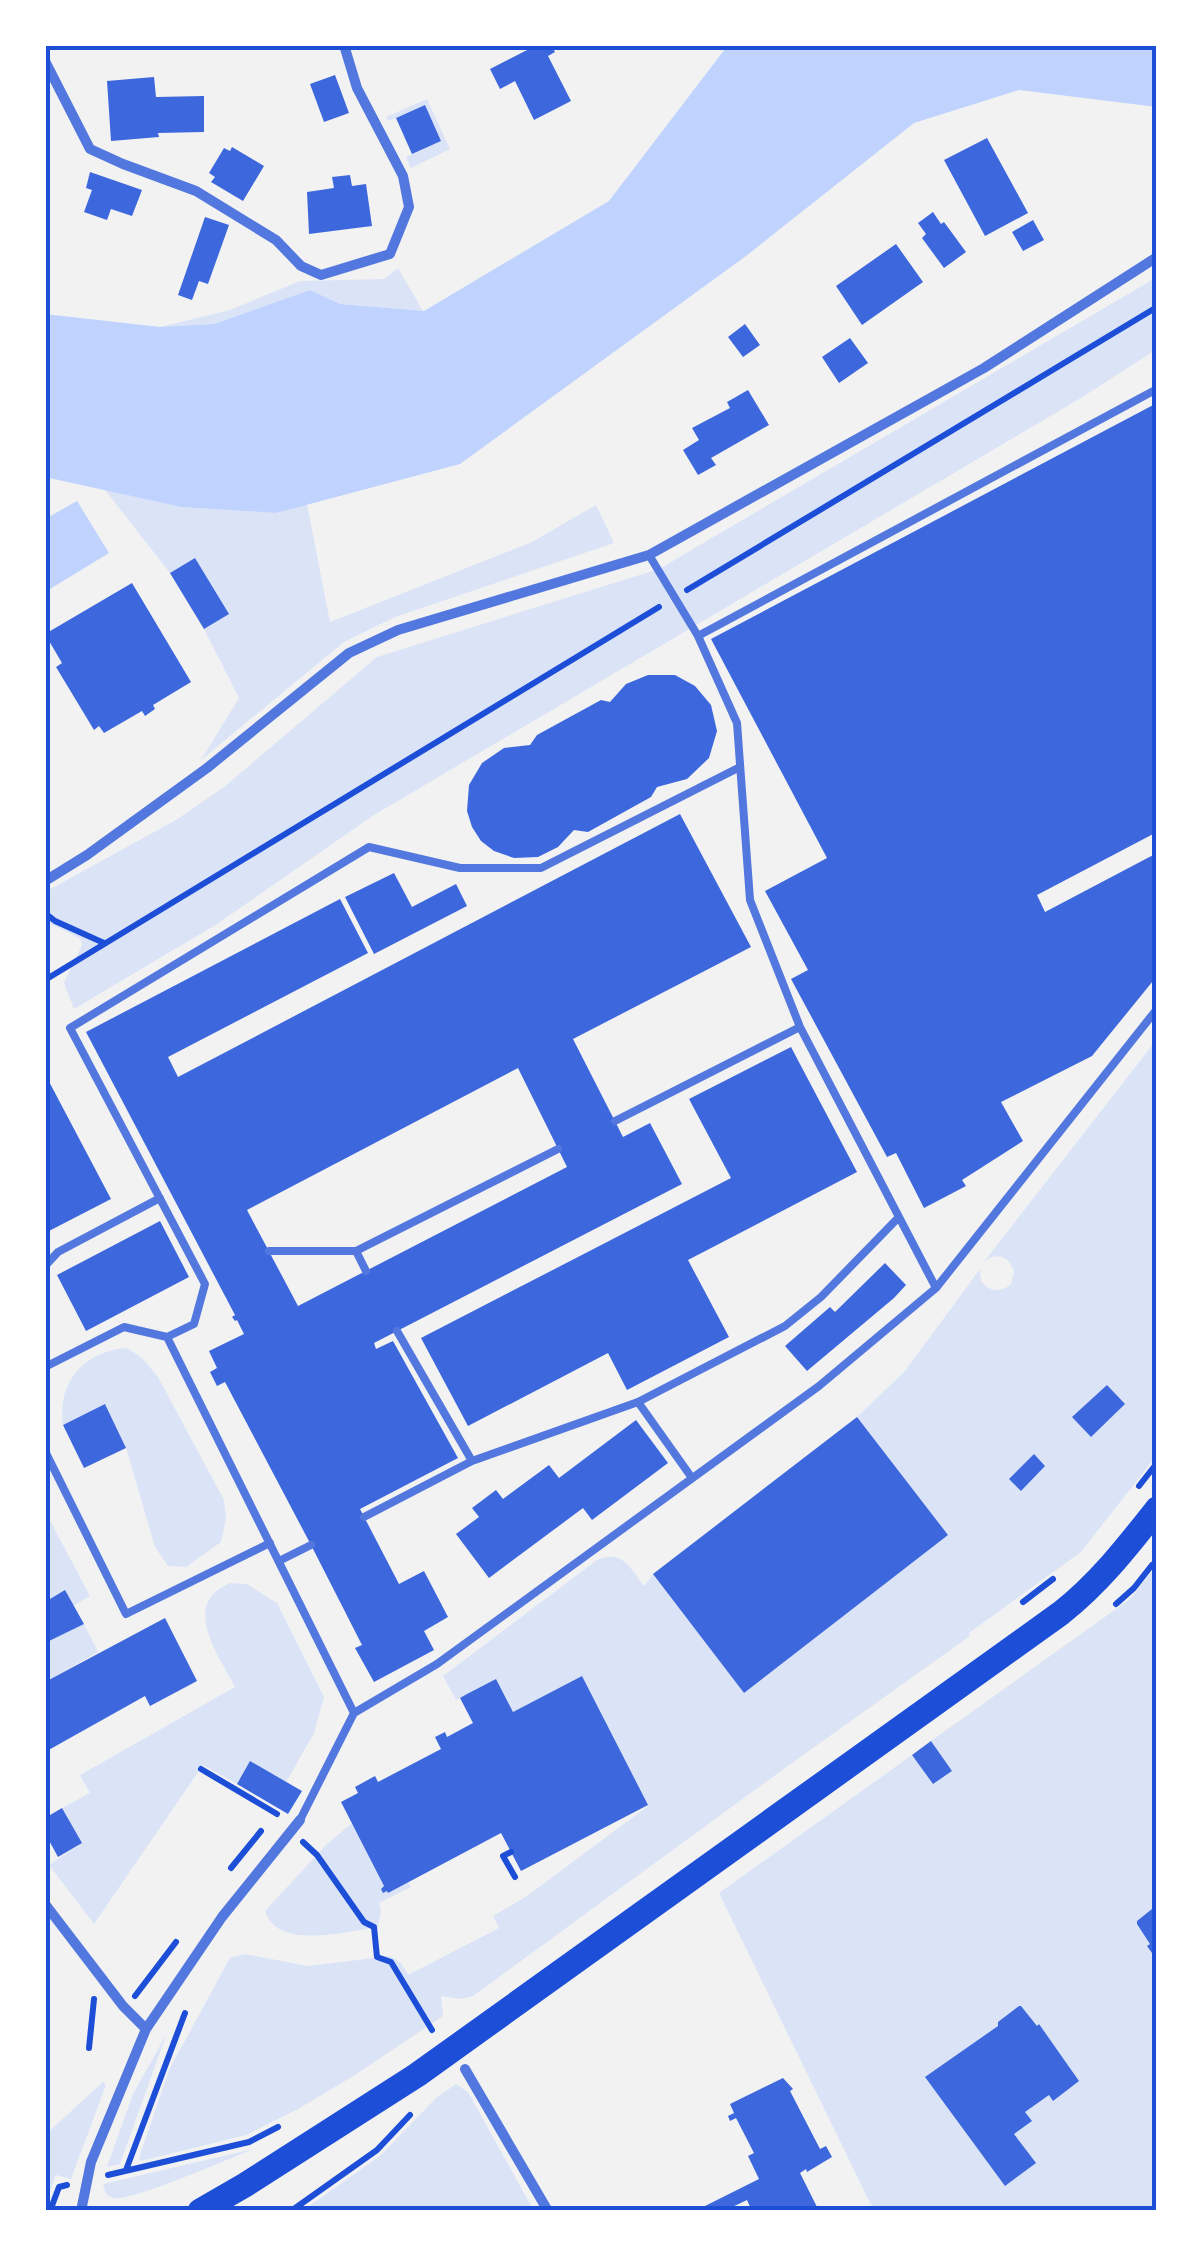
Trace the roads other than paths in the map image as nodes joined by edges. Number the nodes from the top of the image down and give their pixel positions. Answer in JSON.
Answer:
{"nodes":[{"id":1,"x":344,"y":45,"type":"edge"},
{"id":2,"x":45,"y":62,"type":"edge"},
{"id":3,"x":1157,"y":257,"type":"edge"},
{"id":4,"x":1157,"y":389,"type":"edge"},
{"id":5,"x":650,"y":555,"type":"junction"},
{"id":6,"x":698,"y":636,"type":"junction"},
{"id":7,"x":740,"y":767,"type":"junction"},
{"id":8,"x":45,"y":881,"type":"edge"},
{"id":9,"x":1157,"y":1008,"type":"edge"},
{"id":10,"x":800,"y":1027,"type":"junction"},
{"id":11,"x":615,"y":1121,"type":"dead end"},
{"id":12,"x":558,"y":1150,"type":"dead end"},
{"id":13,"x":160,"y":1198,"type":"junction"},
{"id":14,"x":899,"y":1217,"type":"junction"},
{"id":15,"x":269,"y":1251,"type":"dead end"},
{"id":16,"x":356,"y":1252,"type":"junction"},
{"id":17,"x":45,"y":1266,"type":"edge"},
{"id":18,"x":366,"y":1271,"type":"dead end"},
{"id":19,"x":215,"y":1278,"type":"dead end"},
{"id":20,"x":205,"y":1284,"type":"junction"},
{"id":21,"x":936,"y":1288,"type":"junction"},
{"id":22,"x":397,"y":1331,"type":"dead end"},
{"id":23,"x":167,"y":1337,"type":"junction"},
{"id":24,"x":45,"y":1367,"type":"edge"},
{"id":25,"x":638,"y":1402,"type":"junction"},
{"id":26,"x":45,"y":1450,"type":"edge"},
{"id":27,"x":472,"y":1461,"type":"junction"},
{"id":28,"x":692,"y":1478,"type":"junction"},
{"id":29,"x":1157,"y":1509,"type":"edge"},
{"id":30,"x":364,"y":1516,"type":"dead end"},
{"id":31,"x":270,"y":1543,"type":"junction"},
{"id":32,"x":310,"y":1545,"type":"dead end"},
{"id":33,"x":279,"y":1561,"type":"junction"},
{"id":34,"x":354,"y":1712,"type":"junction"},
{"id":35,"x":300,"y":1820,"type":"joint"},
{"id":36,"x":45,"y":1904,"type":"edge"},
{"id":37,"x":146,"y":2030,"type":"junction"},
{"id":38,"x":464,"y":2069,"type":"dead end"},
{"id":39,"x":81,"y":2211,"type":"edge"},
{"id":40,"x":200,"y":2211,"type":"edge"},
{"id":41,"x":548,"y":2211,"type":"edge"}],
"edges":[{"from":1,"to":2,"type":"street"},
{"from":3,"to":5,"type":"street"},
{"from":4,"to":6,"type":"lane"},
{"from":5,"to":6,"type":"lane"},
{"from":5,"to":8,"type":"street"},
{"from":6,"to":7,"type":"lane"},
{"from":7,"to":10,"type":"lane"},
{"from":7,"to":13,"type":"lane"},
{"from":9,"to":21,"type":"lane"},
{"from":10,"to":11,"type":"lane"},
{"from":10,"to":14,"type":"lane"},
{"from":12,"to":16,"type":"lane"},
{"from":13,"to":17,"type":"lane"},
{"from":13,"to":20,"type":"lane"},
{"from":14,"to":21,"type":"lane"},
{"from":14,"to":25,"type":"lane"},
{"from":15,"to":16,"type":"lane"},
{"from":16,"to":18,"type":"lane"},
{"from":19,"to":20,"type":"lane"},
{"from":20,"to":23,"type":"lane"},
{"from":21,"to":28,"type":"lane"},
{"from":22,"to":27,"type":"lane"},
{"from":23,"to":24,"type":"lane"},
{"from":23,"to":31,"type":"lane"},
{"from":25,"to":27,"type":"lane"},
{"from":25,"to":28,"type":"lane"},
{"from":26,"to":31,"type":"lane"},
{"from":27,"to":30,"type":"lane"},
{"from":28,"to":34,"type":"lane"},
{"from":29,"to":40,"type":"main road"},
{"from":31,"to":33,"type":"lane"},
{"from":32,"to":33,"type":"lane"},
{"from":33,"to":34,"type":"lane"},
{"from":34,"to":35,"type":"lane"},
{"from":35,"to":37,"type":"street"},
{"from":36,"to":37,"type":"street"},
{"from":37,"to":39,"type":"street"},
{"from":38,"to":41,"type":"street"}]}
